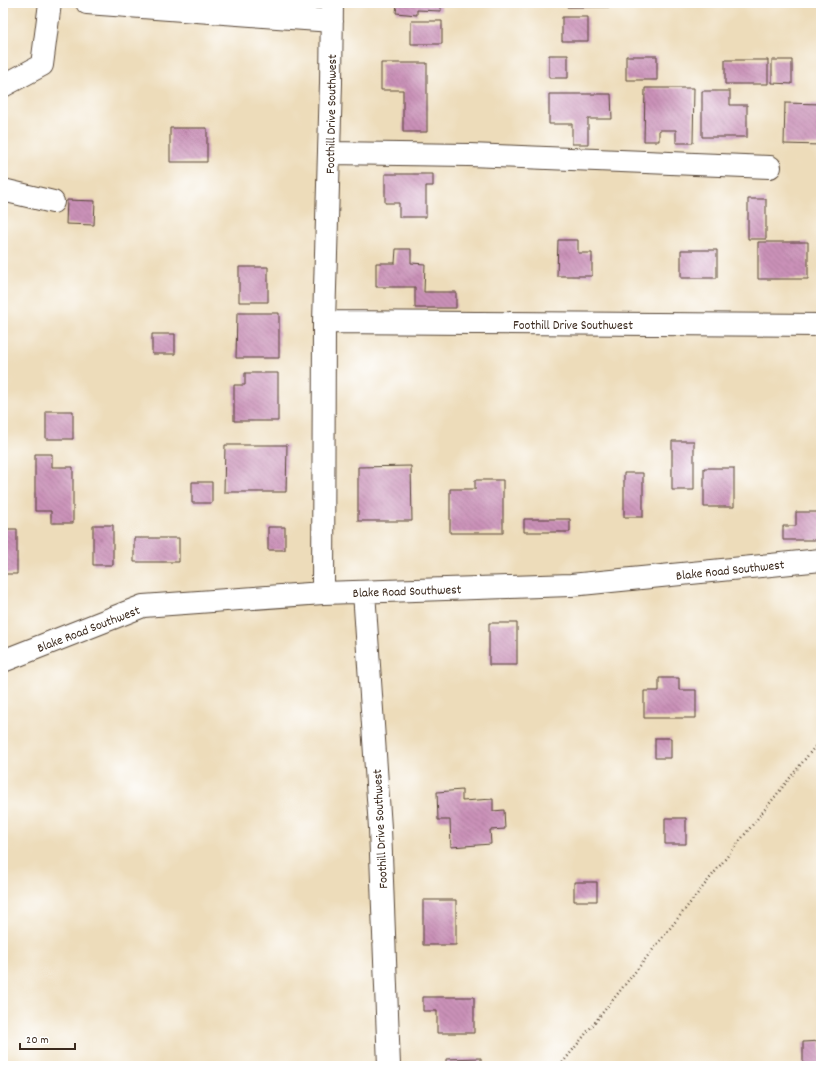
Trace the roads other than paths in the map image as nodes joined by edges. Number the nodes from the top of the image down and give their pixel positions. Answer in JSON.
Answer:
{"nodes":[{"id":1,"x":50,"y":3,"type":"edge"},
{"id":2,"x":87,"y":3,"type":"edge"},
{"id":3,"x":332,"y":12,"type":"edge"},
{"id":4,"x":3,"y":86,"type":"edge"},
{"id":5,"x":329,"y":153,"type":"junction"},
{"id":6,"x":770,"y":167,"type":"dead end"},
{"id":7,"x":3,"y":190,"type":"edge"},
{"id":8,"x":53,"y":202,"type":"dead end"},
{"id":9,"x":324,"y":322,"type":"junction"},
{"id":10,"x":821,"y":326,"type":"edge"},
{"id":11,"x":821,"y":560,"type":"edge"},
{"id":12,"x":364,"y":592,"type":"junction"},
{"id":13,"x":323,"y":593,"type":"junction"},
{"id":14,"x":3,"y":661,"type":"edge"},
{"id":15,"x":389,"y":1066,"type":"edge"}],
"edges":[{"from":1,"to":4,"type":"street"},
{"from":2,"to":3,"type":"street"},
{"from":3,"to":5,"type":"street","name":"Foothill Drive Southwest"},
{"from":5,"to":6,"type":"street"},
{"from":5,"to":9,"type":"street","name":"Foothill Drive Southwest"},
{"from":7,"to":8,"type":"street"},
{"from":9,"to":10,"type":"street","name":"Foothill Drive Southwest"},
{"from":9,"to":13,"type":"street","name":"Foothill Drive Southwest"},
{"from":11,"to":12,"type":"street","name":"Blake Road Southwest"},
{"from":12,"to":13,"type":"street","name":"Blake Road Southwest"},
{"from":12,"to":15,"type":"street","name":"Foothill Drive Southwest"},
{"from":13,"to":14,"type":"street","name":"Blake Road Southwest"}]}
